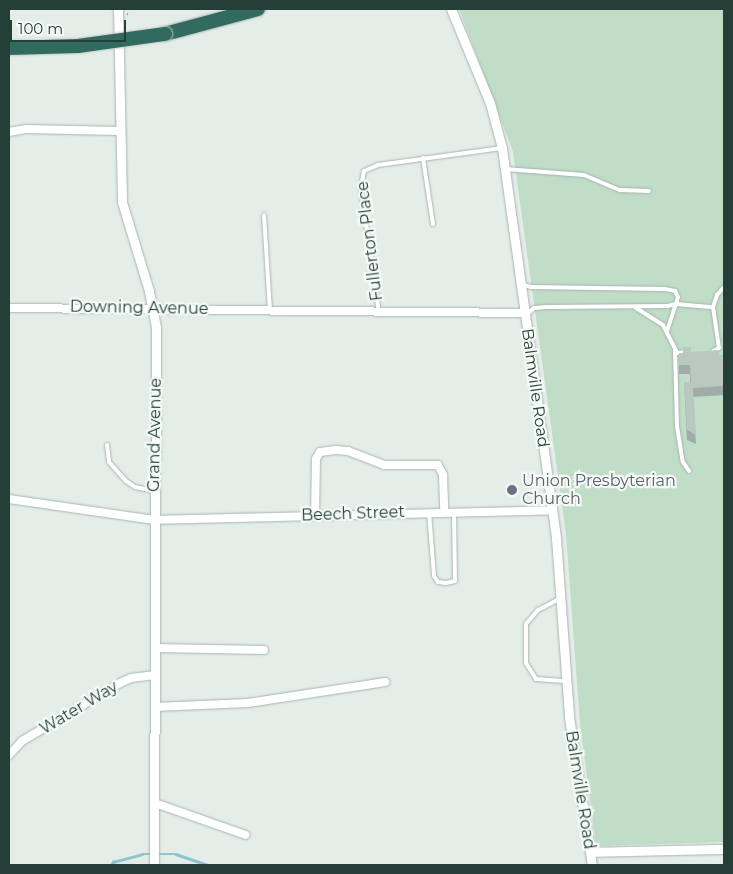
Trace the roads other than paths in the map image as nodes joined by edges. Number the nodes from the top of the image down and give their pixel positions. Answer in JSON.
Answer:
{"nodes":[{"id":1,"x":118,"y":9,"type":"edge"},
{"id":2,"x":258,"y":9,"type":"edge"},
{"id":3,"x":451,"y":9,"type":"edge"},
{"id":4,"x":9,"y":48,"type":"edge"},
{"id":5,"x":119,"y":131,"type":"junction"},
{"id":6,"x":9,"y":132,"type":"edge"},
{"id":7,"x":502,"y":148,"type":"junction"},
{"id":8,"x":423,"y":158,"type":"junction"},
{"id":9,"x":505,"y":170,"type":"junction"},
{"id":10,"x":649,"y":191,"type":"dead end"},
{"id":11,"x":264,"y":215,"type":"dead end"},
{"id":12,"x":433,"y":224,"type":"dead end"},
{"id":13,"x":522,"y":284,"type":"junction"},
{"id":14,"x":724,"y":287,"type":"edge"},
{"id":15,"x":676,"y":304,"type":"junction"},
{"id":16,"x":634,"y":307,"type":"junction"},
{"id":17,"x":713,"y":307,"type":"junction"},
{"id":18,"x":9,"y":308,"type":"edge"},
{"id":19,"x":152,"y":308,"type":"junction"},
{"id":20,"x":270,"y":311,"type":"junction"},
{"id":21,"x":379,"y":313,"type":"junction"},
{"id":22,"x":526,"y":314,"type":"junction"},
{"id":23,"x":667,"y":331,"type":"junction"},
{"id":24,"x":675,"y":350,"type":"junction"},
{"id":25,"x":707,"y":351,"type":"edge"},
{"id":26,"x":697,"y":352,"type":"edge"},
{"id":27,"x":107,"y":445,"type":"dead end"},
{"id":28,"x":689,"y":470,"type":"dead end"},
{"id":29,"x":155,"y":490,"type":"junction"},
{"id":30,"x":9,"y":499,"type":"edge"},
{"id":31,"x":552,"y":510,"type":"junction"},
{"id":32,"x":444,"y":511,"type":"junction"},
{"id":33,"x":454,"y":511,"type":"junction"},
{"id":34,"x":429,"y":512,"type":"junction"},
{"id":35,"x":315,"y":516,"type":"junction"},
{"id":36,"x":154,"y":520,"type":"junction"},
{"id":37,"x":561,"y":598,"type":"junction"},
{"id":38,"x":154,"y":648,"type":"junction"},
{"id":39,"x":264,"y":650,"type":"dead end"},
{"id":40,"x":155,"y":676,"type":"junction"},
{"id":41,"x":567,"y":681,"type":"junction"},
{"id":42,"x":385,"y":682,"type":"dead end"},
{"id":43,"x":155,"y":707,"type":"junction"},
{"id":44,"x":9,"y":755,"type":"edge"},
{"id":45,"x":155,"y":803,"type":"junction"},
{"id":46,"x":246,"y":835,"type":"dead end"},
{"id":47,"x":724,"y":849,"type":"edge"},
{"id":48,"x":590,"y":852,"type":"junction"},
{"id":49,"x":154,"y":865,"type":"edge"},
{"id":50,"x":592,"y":865,"type":"edge"}],
"edges":[{"from":1,"to":5,"type":"street","name":"Grand Avenue"},
{"from":2,"to":4,"type":"highway","bridge":true},
{"from":3,"to":7,"type":"street","name":"Balmville Road"},
{"from":5,"to":6,"type":"street"},
{"from":5,"to":19,"type":"street","name":"Grand Avenue"},
{"from":7,"to":8,"type":"lane","name":"Fullerton Place"},
{"from":7,"to":9,"type":"street","name":"Balmville Road"},
{"from":8,"to":12,"type":"lane"},
{"from":8,"to":21,"type":"lane","name":"Fullerton Place"},
{"from":9,"to":10,"type":"lane"},
{"from":9,"to":13,"type":"street","name":"Balmville Road"},
{"from":11,"to":20,"type":"lane"},
{"from":13,"to":15,"type":"lane"},
{"from":13,"to":22,"type":"street","name":"Balmville Road"},
{"from":14,"to":17,"type":"lane"},
{"from":15,"to":16,"type":"lane"},
{"from":15,"to":17,"type":"lane"},
{"from":15,"to":23,"type":"lane"},
{"from":16,"to":22,"type":"lane"},
{"from":16,"to":23,"type":"lane"},
{"from":17,"to":25,"type":"lane"},
{"from":18,"to":19,"type":"street","name":"Downing Avenue"},
{"from":19,"to":20,"type":"street","name":"Downing Avenue"},
{"from":19,"to":29,"type":"street","name":"Grand Avenue"},
{"from":20,"to":21,"type":"street","name":"Downing Avenue"},
{"from":21,"to":22,"type":"street","name":"Downing Avenue"},
{"from":22,"to":31,"type":"street","name":"Balmville Road"},
{"from":23,"to":24,"type":"lane"},
{"from":24,"to":26,"type":"lane"},
{"from":24,"to":28,"type":"lane"},
{"from":27,"to":29,"type":"lane"},
{"from":29,"to":36,"type":"street","name":"Grand Avenue"},
{"from":30,"to":36,"type":"street","name":"Beech Street"},
{"from":31,"to":33,"type":"street","name":"Beech Street"},
{"from":31,"to":37,"type":"street","name":"Balmville Road"},
{"from":32,"to":33,"type":"street","name":"Beech Street"},
{"from":32,"to":34,"type":"street","name":"Beech Street"},
{"from":32,"to":35,"type":"street"},
{"from":33,"to":34,"type":"lane"},
{"from":34,"to":35,"type":"street","name":"Beech Street"},
{"from":35,"to":36,"type":"street","name":"Beech Street"},
{"from":36,"to":38,"type":"street","name":"Grand Avenue"},
{"from":37,"to":41,"type":"street","name":"Balmville Road"},
{"from":37,"to":41,"type":"lane"},
{"from":38,"to":39,"type":"street"},
{"from":38,"to":40,"type":"street","name":"Grand Avenue"},
{"from":40,"to":43,"type":"street","name":"Grand Avenue"},
{"from":40,"to":44,"type":"street","name":"Water Way"},
{"from":41,"to":48,"type":"street","name":"Balmville Road"},
{"from":42,"to":43,"type":"street"},
{"from":43,"to":45,"type":"street","name":"Grand Avenue"},
{"from":45,"to":46,"type":"street"},
{"from":45,"to":49,"type":"street","name":"Grand Avenue"},
{"from":47,"to":48,"type":"street"},
{"from":48,"to":50,"type":"street","name":"Balmville Road"}]}
